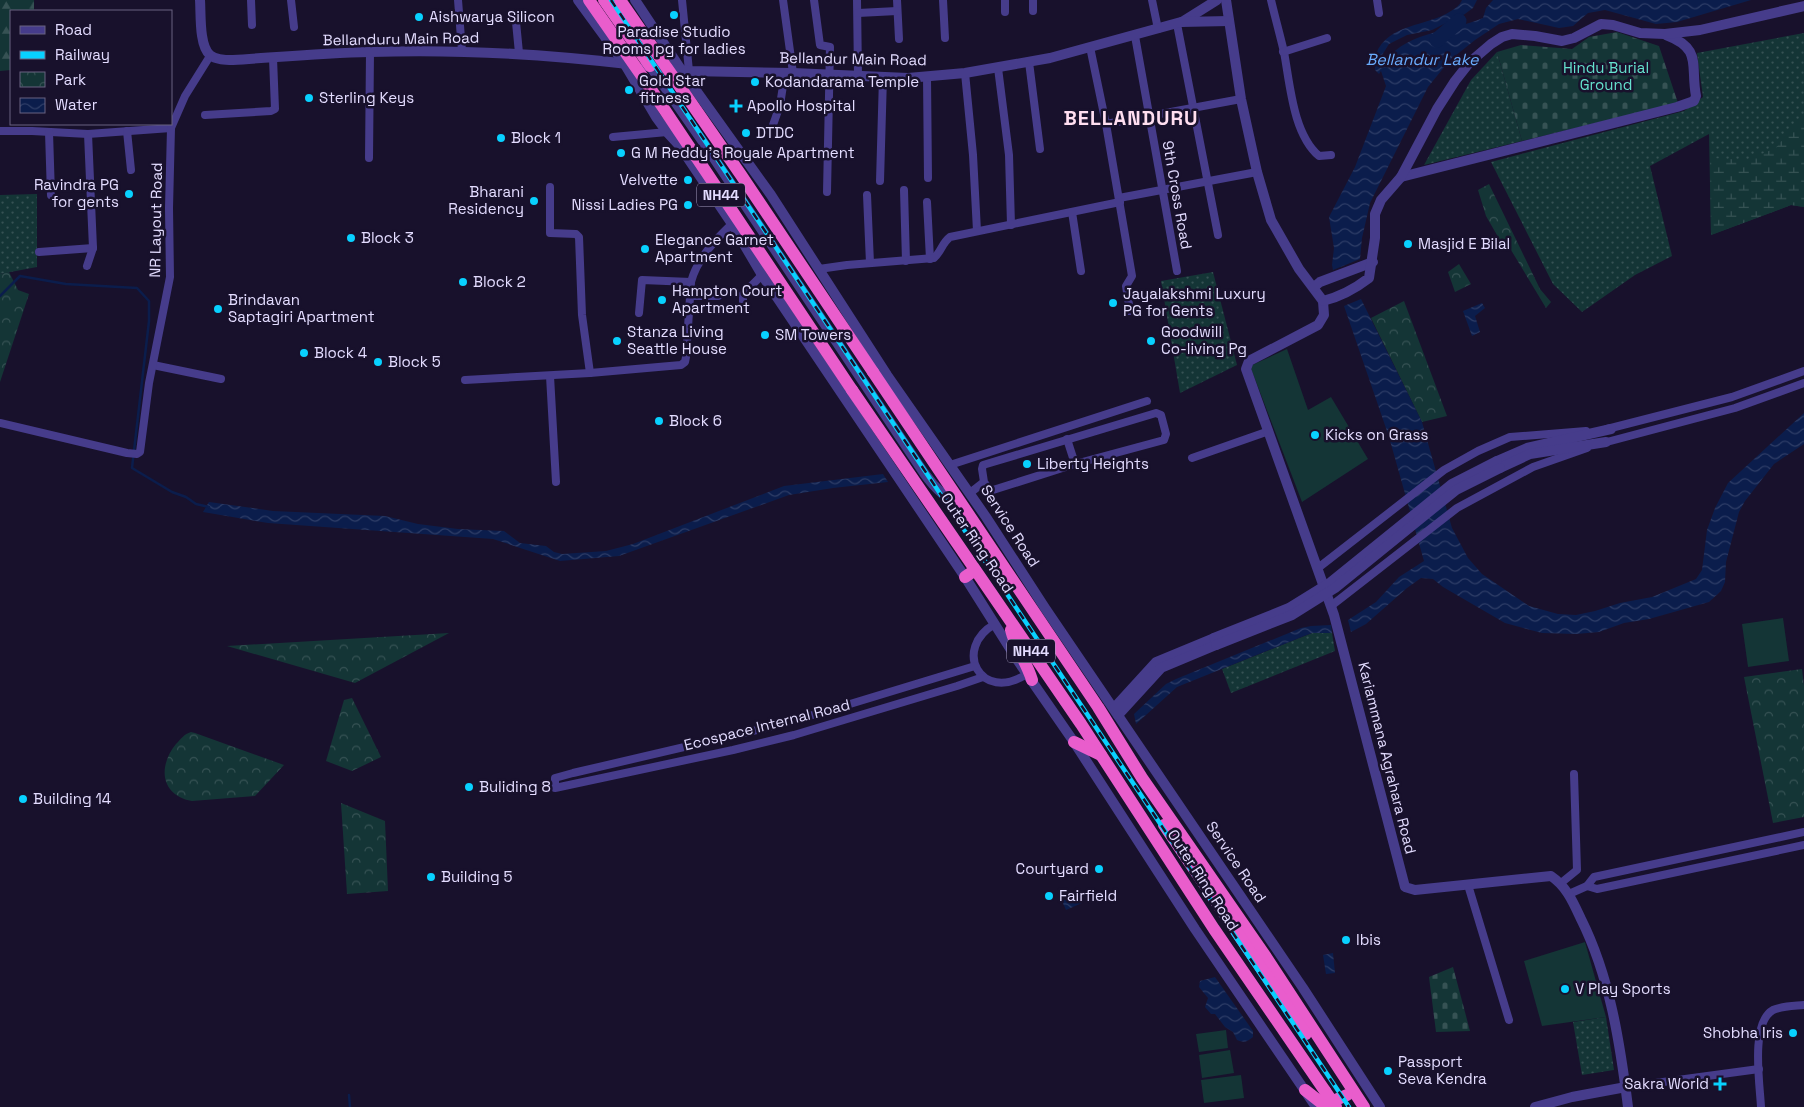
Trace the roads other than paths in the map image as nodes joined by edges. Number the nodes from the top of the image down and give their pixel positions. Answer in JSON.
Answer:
{"nodes":[{"id":1,"x":200,"y":0,"type":"edge"},
{"id":2,"x":251,"y":0,"type":"edge"},
{"id":3,"x":291,"y":0,"type":"edge"},
{"id":4,"x":458,"y":0,"type":"edge"},
{"id":5,"x":578,"y":0,"type":"edge"},
{"id":6,"x":588,"y":0,"type":"edge"},
{"id":7,"x":604,"y":0,"type":"edge"},
{"id":8,"x":620,"y":0,"type":"edge"},
{"id":9,"x":635,"y":0,"type":"edge"},
{"id":10,"x":682,"y":0,"type":"edge"},
{"id":11,"x":783,"y":0,"type":"edge"},
{"id":12,"x":814,"y":0,"type":"edge"},
{"id":13,"x":857,"y":0,"type":"edge"},
{"id":14,"x":897,"y":0,"type":"edge"},
{"id":15,"x":943,"y":0,"type":"edge"},
{"id":16,"x":1005,"y":0,"type":"edge"},
{"id":17,"x":1033,"y":0,"type":"edge"},
{"id":18,"x":1152,"y":0,"type":"edge"},
{"id":19,"x":1216,"y":0,"type":"edge"},
{"id":20,"x":1226,"y":0,"type":"edge"},
{"id":21,"x":1271,"y":0,"type":"edge"},
{"id":22,"x":1378,"y":0,"type":"edge"},
{"id":23,"x":1804,"y":6,"type":"edge"},
{"id":24,"x":897,"y":11,"type":"junction"},
{"id":25,"x":1033,"y":11,"type":"dead end"},
{"id":26,"x":1005,"y":12,"type":"dead end"},
{"id":27,"x":858,"y":13,"type":"junction"},
{"id":28,"x":1379,"y":13,"type":"dead end"},
{"id":29,"x":1229,"y":21,"type":"junction"},
{"id":30,"x":516,"y":22,"type":"dead end"},
{"id":31,"x":1179,"y":23,"type":"junction"},
{"id":32,"x":252,"y":25,"type":"dead end"},
{"id":33,"x":294,"y":27,"type":"dead end"},
{"id":34,"x":1158,"y":29,"type":"junction"},
{"id":35,"x":1665,"y":34,"type":"junction"},
{"id":36,"x":1135,"y":36,"type":"junction"},
{"id":37,"x":946,"y":38,"type":"dead end"},
{"id":38,"x":1327,"y":38,"type":"dead end"},
{"id":39,"x":899,"y":39,"type":"dead end"},
{"id":40,"x":1090,"y":48,"type":"junction"},
{"id":41,"x":462,"y":51,"type":"junction"},
{"id":42,"x":370,"y":52,"type":"junction"},
{"id":43,"x":1284,"y":52,"type":"junction"},
{"id":44,"x":518,"y":53,"type":"junction"},
{"id":45,"x":210,"y":56,"type":"junction"},
{"id":46,"x":273,"y":58,"type":"junction"},
{"id":47,"x":1029,"y":62,"type":"junction"},
{"id":48,"x":624,"y":63,"type":"junction"},
{"id":49,"x":650,"y":66,"type":"junction"},
{"id":50,"x":998,"y":68,"type":"junction"},
{"id":51,"x":686,"y":71,"type":"junction"},
{"id":52,"x":789,"y":73,"type":"junction"},
{"id":53,"x":965,"y":73,"type":"junction"},
{"id":54,"x":830,"y":75,"type":"junction"},
{"id":55,"x":858,"y":75,"type":"junction"},
{"id":56,"x":883,"y":77,"type":"junction"},
{"id":57,"x":927,"y":77,"type":"junction"},
{"id":58,"x":1241,"y":99,"type":"junction"},
{"id":59,"x":1194,"y":107,"type":"junction"},
{"id":60,"x":205,"y":114,"type":"dead end"},
{"id":61,"x":1150,"y":116,"type":"junction"},
{"id":62,"x":1106,"y":124,"type":"junction"},
{"id":63,"x":773,"y":125,"type":"dead end"},
{"id":64,"x":23,"y":127,"type":"edge"},
{"id":65,"x":723,"y":127,"type":"junction"},
{"id":66,"x":171,"y":128,"type":"junction"},
{"id":67,"x":693,"y":128,"type":"junction"},
{"id":68,"x":0,"y":131,"type":"edge"},
{"id":69,"x":126,"y":131,"type":"junction"},
{"id":70,"x":49,"y":132,"type":"junction"},
{"id":71,"x":667,"y":132,"type":"junction"},
{"id":72,"x":88,"y":134,"type":"junction"},
{"id":73,"x":613,"y":137,"type":"dead end"},
{"id":74,"x":1040,"y":148,"type":"dead end"},
{"id":75,"x":1331,"y":155,"type":"dead end"},
{"id":76,"x":369,"y":158,"type":"dead end"},
{"id":77,"x":130,"y":170,"type":"dead end"},
{"id":78,"x":1257,"y":172,"type":"junction"},
{"id":79,"x":1401,"y":177,"type":"junction"},
{"id":80,"x":928,"y":178,"type":"dead end"},
{"id":81,"x":880,"y":181,"type":"dead end"},
{"id":82,"x":1208,"y":181,"type":"junction"},
{"id":83,"x":550,"y":187,"type":"dead end"},
{"id":84,"x":904,"y":190,"type":"dead end"},
{"id":85,"x":827,"y":192,"type":"dead end"},
{"id":86,"x":1162,"y":192,"type":"junction"},
{"id":87,"x":51,"y":194,"type":"dead end"},
{"id":88,"x":867,"y":195,"type":"dead end"},
{"id":89,"x":1120,"y":200,"type":"junction"},
{"id":90,"x":927,"y":202,"type":"dead end"},
{"id":91,"x":1072,"y":212,"type":"junction"},
{"id":92,"x":732,"y":224,"type":"junction"},
{"id":93,"x":1011,"y":225,"type":"junction"},
{"id":94,"x":977,"y":231,"type":"junction"},
{"id":95,"x":1218,"y":235,"type":"dead end"},
{"id":96,"x":93,"y":248,"type":"junction"},
{"id":97,"x":39,"y":252,"type":"dead end"},
{"id":98,"x":930,"y":259,"type":"junction"},
{"id":99,"x":906,"y":260,"type":"junction"},
{"id":100,"x":1373,"y":262,"type":"junction"},
{"id":101,"x":870,"y":263,"type":"junction"},
{"id":102,"x":87,"y":266,"type":"dead end"},
{"id":103,"x":819,"y":269,"type":"junction"},
{"id":104,"x":1081,"y":271,"type":"dead end"},
{"id":105,"x":1177,"y":271,"type":"dead end"},
{"id":106,"x":762,"y":275,"type":"junction"},
{"id":107,"x":691,"y":282,"type":"junction"},
{"id":108,"x":1317,"y":285,"type":"junction"},
{"id":109,"x":691,"y":296,"type":"junction"},
{"id":110,"x":718,"y":296,"type":"dead end"},
{"id":111,"x":1328,"y":300,"type":"junction"},
{"id":112,"x":743,"y":308,"type":"dead end"},
{"id":113,"x":1130,"y":311,"type":"dead end"},
{"id":114,"x":639,"y":313,"type":"dead end"},
{"id":115,"x":153,"y":364,"type":"junction"},
{"id":116,"x":1804,"y":371,"type":"edge"},
{"id":117,"x":590,"y":373,"type":"junction"},
{"id":118,"x":550,"y":376,"type":"junction"},
{"id":119,"x":221,"y":379,"type":"dead end"},
{"id":120,"x":465,"y":380,"type":"dead end"},
{"id":121,"x":1804,"y":383,"type":"edge"},
{"id":122,"x":1147,"y":401,"type":"dead end"},
{"id":123,"x":0,"y":423,"type":"edge"},
{"id":124,"x":1611,"y":429,"type":"junction"},
{"id":125,"x":1269,"y":431,"type":"junction"},
{"id":126,"x":1067,"y":439,"type":"junction"},
{"id":127,"x":1606,"y":442,"type":"junction"},
{"id":128,"x":1192,"y":458,"type":"dead end"},
{"id":129,"x":1075,"y":464,"type":"junction"},
{"id":130,"x":950,"y":465,"type":"junction"},
{"id":131,"x":1498,"y":465,"type":"junction"},
{"id":132,"x":556,"y":482,"type":"dead end"},
{"id":133,"x":984,"y":482,"type":"junction"},
{"id":134,"x":970,"y":493,"type":"junction"},
{"id":135,"x":966,"y":510,"type":"junction"},
{"id":136,"x":1318,"y":568,"type":"junction"},
{"id":137,"x":970,"y":574,"type":"junction"},
{"id":138,"x":1333,"y":611,"type":"junction"},
{"id":139,"x":1008,"y":617,"type":"junction"},
{"id":140,"x":995,"y":624,"type":"junction"},
{"id":141,"x":1057,"y":636,"type":"junction"},
{"id":142,"x":976,"y":666,"type":"junction"},
{"id":143,"x":983,"y":677,"type":"junction"},
{"id":144,"x":1030,"y":677,"type":"junction"},
{"id":145,"x":1116,"y":712,"type":"junction"},
{"id":146,"x":770,"y":726,"type":"junction"},
{"id":147,"x":773,"y":740,"type":"junction"},
{"id":148,"x":1074,"y":742,"type":"junction"},
{"id":149,"x":677,"y":748,"type":"junction"},
{"id":150,"x":1102,"y":755,"type":"junction"},
{"id":151,"x":1127,"y":755,"type":"junction"},
{"id":152,"x":680,"y":762,"type":"junction"},
{"id":153,"x":600,"y":765,"type":"junction"},
{"id":154,"x":573,"y":772,"type":"junction"},
{"id":155,"x":1574,"y":774,"type":"dead end"},
{"id":156,"x":602,"y":777,"type":"junction"},
{"id":157,"x":574,"y":783,"type":"junction"},
{"id":158,"x":1804,"y":832,"type":"edge"},
{"id":159,"x":1804,"y":845,"type":"edge"},
{"id":160,"x":1561,"y":883,"type":"junction"},
{"id":161,"x":1468,"y":885,"type":"junction"},
{"id":162,"x":1587,"y":886,"type":"junction"},
{"id":163,"x":1569,"y":894,"type":"junction"},
{"id":164,"x":1804,"y":1005,"type":"edge"},
{"id":165,"x":1509,"y":1020,"type":"dead end"},
{"id":166,"x":1759,"y":1070,"type":"junction"},
{"id":167,"x":1626,"y":1087,"type":"junction"},
{"id":168,"x":1305,"y":1090,"type":"junction"},
{"id":169,"x":1346,"y":1095,"type":"junction"},
{"id":170,"x":1377,"y":1106,"type":"edge"},
{"id":171,"x":1316,"y":1107,"type":"edge"},
{"id":172,"x":1336,"y":1107,"type":"edge"},
{"id":173,"x":1355,"y":1107,"type":"edge"},
{"id":174,"x":1364,"y":1107,"type":"edge"},
{"id":175,"x":1535,"y":1107,"type":"edge"},
{"id":176,"x":1628,"y":1107,"type":"edge"},
{"id":177,"x":1761,"y":1107,"type":"edge"}],
"edges":[{"from":1,"to":45,"type":"street"},
{"from":2,"to":32,"type":"street"},
{"from":3,"to":33,"type":"street"},
{"from":4,"to":41,"type":"street"},
{"from":5,"to":48,"type":"street"},
{"from":6,"to":137,"type":"highway","name":"Outer Ring Road","number":"NH44","bridge":true},
{"from":7,"to":49,"type":"highway"},
{"from":8,"to":135,"type":"highway","name":"Outer Ring Road","number":"NH44","bridge":true},
{"from":9,"to":51,"type":"street","name":"Service Road"},
{"from":10,"to":51,"type":"street"},
{"from":11,"to":52,"type":"street"},
{"from":12,"to":54,"type":"street"},
{"from":13,"to":27,"type":"street"},
{"from":14,"to":24,"type":"street"},
{"from":15,"to":37,"type":"street"},
{"from":16,"to":26,"type":"street"},
{"from":17,"to":25,"type":"street"},
{"from":18,"to":34,"type":"street"},
{"from":19,"to":31,"type":"street"},
{"from":20,"to":29,"type":"street"},
{"from":21,"to":43,"type":"street"},
{"from":22,"to":28,"type":"street"},
{"from":23,"to":35,"type":"street"},
{"from":24,"to":27,"type":"street"},
{"from":24,"to":39,"type":"street"},
{"from":27,"to":55,"type":"street"},
{"from":29,"to":31,"type":"street","name":"Bellandur Main Road"},
{"from":29,"to":58,"type":"street"},
{"from":30,"to":44,"type":"street"},
{"from":31,"to":34,"type":"street","name":"Bellandur Main Road"},
{"from":31,"to":59,"type":"street"},
{"from":34,"to":36,"type":"street","name":"Bellandur Main Road"},
{"from":35,"to":79,"type":"street"},
{"from":35,"to":79,"type":"street"},
{"from":36,"to":40,"type":"street","name":"Bellandur Main Road"},
{"from":36,"to":61,"type":"street","name":"9th Cross Road"},
{"from":38,"to":43,"type":"street"},
{"from":40,"to":47,"type":"street","name":"Bellandur Main Road"},
{"from":40,"to":62,"type":"street"},
{"from":41,"to":42,"type":"street","name":"Bellanduru Main Road"},
{"from":41,"to":44,"type":"street","name":"Bellanduru Main Road"},
{"from":42,"to":46,"type":"street","name":"Bellanduru Main Road"},
{"from":42,"to":76,"type":"street"},
{"from":43,"to":75,"type":"street"},
{"from":44,"to":48,"type":"street","name":"Bellanduru Main Road"},
{"from":45,"to":46,"type":"street","name":"Bellanduru Main Road"},
{"from":45,"to":66,"type":"street","name":"NR Layout Road"},
{"from":46,"to":60,"type":"street"},
{"from":47,"to":50,"type":"street","name":"Bellandur Main Road"},
{"from":47,"to":74,"type":"street"},
{"from":48,"to":49,"type":"street","name":"Bellanduru Main Road"},
{"from":48,"to":71,"type":"street"},
{"from":49,"to":51,"type":"street","name":"Bellandur Main Road"},
{"from":49,"to":67,"type":"street"},
{"from":50,"to":53,"type":"street","name":"Bellandur Main Road"},
{"from":50,"to":93,"type":"street"},
{"from":51,"to":52,"type":"street","name":"Bellandur Main Road"},
{"from":51,"to":65,"type":"street","name":"Service Road"},
{"from":52,"to":54,"type":"street","name":"Bellandur Main Road"},
{"from":52,"to":63,"type":"street"},
{"from":53,"to":57,"type":"street","name":"Bellandur Main Road"},
{"from":53,"to":94,"type":"street"},
{"from":54,"to":55,"type":"street","name":"Bellandur Main Road"},
{"from":54,"to":85,"type":"street"},
{"from":55,"to":56,"type":"street","name":"Bellandur Main Road"},
{"from":56,"to":57,"type":"street","name":"Bellandur Main Road"},
{"from":56,"to":81,"type":"street"},
{"from":57,"to":80,"type":"street"},
{"from":58,"to":59,"type":"street"},
{"from":58,"to":78,"type":"street"},
{"from":59,"to":61,"type":"street"},
{"from":59,"to":82,"type":"street"},
{"from":61,"to":62,"type":"street"},
{"from":61,"to":86,"type":"street","name":"9th Cross Road"},
{"from":62,"to":89,"type":"street"},
{"from":64,"to":68,"type":"street"},
{"from":64,"to":70,"type":"street"},
{"from":65,"to":67,"type":"street"},
{"from":65,"to":103,"type":"street","name":"Service Road"},
{"from":66,"to":69,"type":"street"},
{"from":66,"to":115,"type":"street","name":"NR Layout Road"},
{"from":67,"to":71,"type":"street"},
{"from":67,"to":135,"type":"street"},
{"from":69,"to":72,"type":"street"},
{"from":69,"to":77,"type":"street"},
{"from":70,"to":72,"type":"street"},
{"from":70,"to":87,"type":"street"},
{"from":71,"to":73,"type":"street"},
{"from":71,"to":92,"type":"street"},
{"from":72,"to":96,"type":"street"},
{"from":78,"to":82,"type":"street"},
{"from":78,"to":108,"type":"street"},
{"from":79,"to":100,"type":"street"},
{"from":82,"to":86,"type":"street"},
{"from":82,"to":95,"type":"street"},
{"from":83,"to":117,"type":"street"},
{"from":84,"to":99,"type":"street"},
{"from":86,"to":89,"type":"street"},
{"from":86,"to":105,"type":"street","name":"9th Cross Road"},
{"from":88,"to":101,"type":"street"},
{"from":89,"to":91,"type":"street"},
{"from":89,"to":113,"type":"street"},
{"from":90,"to":98,"type":"street"},
{"from":91,"to":93,"type":"street"},
{"from":91,"to":104,"type":"street"},
{"from":92,"to":106,"type":"street"},
{"from":92,"to":107,"type":"street"},
{"from":93,"to":94,"type":"street"},
{"from":94,"to":98,"type":"street"},
{"from":96,"to":97,"type":"street"},
{"from":96,"to":102,"type":"street"},
{"from":98,"to":99,"type":"street"},
{"from":99,"to":101,"type":"street"},
{"from":100,"to":108,"type":"street"},
{"from":100,"to":111,"type":"street"},
{"from":101,"to":103,"type":"street"},
{"from":103,"to":130,"type":"street","name":"Service Road"},
{"from":106,"to":112,"type":"street"},
{"from":106,"to":137,"type":"street"},
{"from":107,"to":109,"type":"street"},
{"from":107,"to":114,"type":"street"},
{"from":108,"to":111,"type":"street"},
{"from":109,"to":110,"type":"street"},
{"from":109,"to":117,"type":"street"},
{"from":111,"to":125,"type":"street","name":"Kariammana Agrahara Road"},
{"from":115,"to":119,"type":"street"},
{"from":115,"to":123,"type":"street","name":"NR Layout Road"},
{"from":116,"to":124,"type":"street"},
{"from":117,"to":118,"type":"street"},
{"from":118,"to":120,"type":"street"},
{"from":118,"to":132,"type":"street"},
{"from":121,"to":127,"type":"street"},
{"from":122,"to":130,"type":"street"},
{"from":124,"to":131,"type":"street"},
{"from":124,"to":136,"type":"street"},
{"from":125,"to":128,"type":"street"},
{"from":125,"to":136,"type":"street","name":"Kariammana Agrahara Road"},
{"from":126,"to":129,"type":"street"},
{"from":126,"to":129,"type":"street"},
{"from":126,"to":133,"type":"street"},
{"from":127,"to":131,"type":"street"},
{"from":127,"to":138,"type":"street"},
{"from":129,"to":133,"type":"street"},
{"from":130,"to":134,"type":"street","name":"Service Road"},
{"from":131,"to":145,"type":"street","bridge":true},
{"from":133,"to":134,"type":"street"},
{"from":134,"to":141,"type":"street","name":"Service Road"},
{"from":135,"to":141,"type":"highway","name":"Outer Ring Road","number":"NH44"},
{"from":136,"to":138,"type":"street","name":"Kariammana Agrahara Road"},
{"from":137,"to":139,"type":"highway","name":"Outer Ring Road","number":"NH44"},
{"from":137,"to":140,"type":"street"},
{"from":138,"to":161,"type":"street","name":"Kariammana Agrahara Road"},
{"from":139,"to":144,"type":"highway"},
{"from":139,"to":150,"type":"highway","name":"Outer Ring Road","number":"NH44"},
{"from":140,"to":142,"type":"street"},
{"from":140,"to":144,"type":"street"},
{"from":141,"to":145,"type":"street","name":"Service Road"},
{"from":141,"to":151,"type":"highway","name":"Outer Ring Road","number":"NH44"},
{"from":142,"to":143,"type":"street"},
{"from":142,"to":146,"type":"street","name":"Ecospace Internal Road"},
{"from":143,"to":144,"type":"street"},
{"from":143,"to":147,"type":"street","name":"Ecospace Internal Road"},
{"from":144,"to":148,"type":"street"},
{"from":145,"to":170,"type":"street","name":"Service Road"},
{"from":146,"to":147,"type":"street"},
{"from":146,"to":149,"type":"street","name":"Ecospace Internal Road"},
{"from":147,"to":152,"type":"street","name":"Ecospace Internal Road"},
{"from":148,"to":150,"type":"highway"},
{"from":148,"to":168,"type":"street"},
{"from":149,"to":152,"type":"street"},
{"from":149,"to":153,"type":"street","name":"Ecospace Internal Road"},
{"from":150,"to":172,"type":"highway","name":"Outer Ring Road","number":"NH44","bridge":true},
{"from":151,"to":169,"type":"highway"},
{"from":151,"to":174,"type":"highway","name":"Outer Ring Road","number":"NH44"},
{"from":152,"to":156,"type":"street","name":"Ecospace Internal Road"},
{"from":153,"to":154,"type":"street","name":"Ecospace Internal Road"},
{"from":153,"to":156,"type":"street"},
{"from":154,"to":157,"type":"street"},
{"from":154,"to":157,"type":"street","name":"Ecospace Internal Road"},
{"from":155,"to":160,"type":"street"},
{"from":156,"to":157,"type":"street","name":"Ecospace Internal Road"},
{"from":158,"to":162,"type":"street"},
{"from":159,"to":162,"type":"street"},
{"from":160,"to":161,"type":"street","name":"Kariammana Agrahara Road"},
{"from":160,"to":163,"type":"street"},
{"from":161,"to":165,"type":"street"},
{"from":162,"to":163,"type":"street"},
{"from":163,"to":167,"type":"street"},
{"from":164,"to":166,"type":"street"},
{"from":166,"to":167,"type":"street"},
{"from":166,"to":177,"type":"street"},
{"from":167,"to":175,"type":"street"},
{"from":167,"to":176,"type":"street"},
{"from":168,"to":169,"type":"highway"},
{"from":168,"to":171,"type":"street"},
{"from":169,"to":173,"type":"highway"}]}
